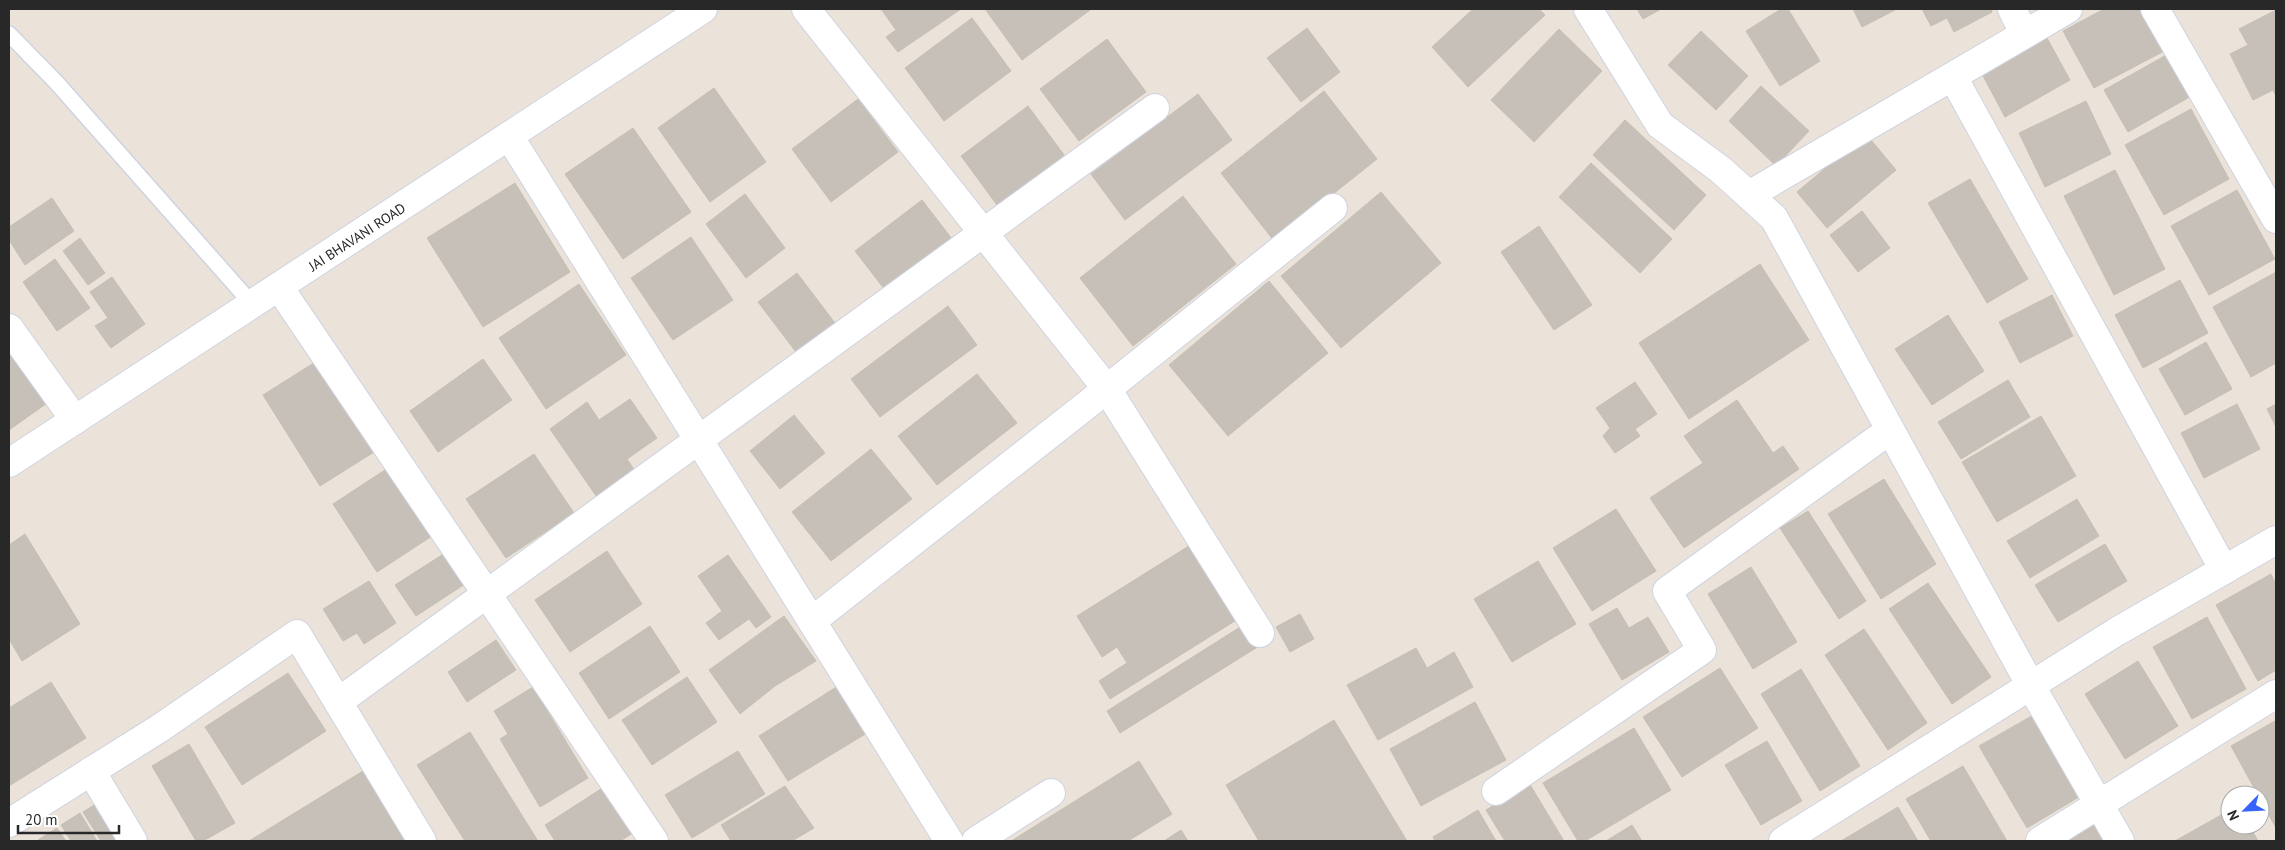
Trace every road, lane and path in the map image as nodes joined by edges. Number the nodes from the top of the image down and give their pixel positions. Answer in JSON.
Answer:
{"nodes":[{"id":1,"x":704,"y":9,"type":"edge"},
{"id":2,"x":806,"y":9,"type":"edge"},
{"id":3,"x":1588,"y":9,"type":"edge"},
{"id":4,"x":2012,"y":9,"type":"edge"},
{"id":5,"x":2068,"y":9,"type":"edge"},
{"id":6,"x":2155,"y":9,"type":"edge"},
{"id":7,"x":9,"y":34,"type":"edge"},
{"id":8,"x":2024,"y":34,"type":"junction"},
{"id":9,"x":1953,"y":77,"type":"junction"},
{"id":10,"x":1155,"y":108,"type":"dead end"},
{"id":11,"x":510,"y":136,"type":"junction"},
{"id":12,"x":1749,"y":195,"type":"junction"},
{"id":13,"x":1334,"y":208,"type":"dead end"},
{"id":14,"x":2276,"y":219,"type":"edge"},
{"id":15,"x":984,"y":233,"type":"junction"},
{"id":16,"x":279,"y":287,"type":"junction"},
{"id":17,"x":252,"y":305,"type":"junction"},
{"id":18,"x":9,"y":328,"type":"edge"},
{"id":19,"x":1107,"y":389,"type":"junction"},
{"id":20,"x":75,"y":420,"type":"junction"},
{"id":21,"x":1890,"y":430,"type":"junction"},
{"id":22,"x":699,"y":440,"type":"junction"},
{"id":23,"x":9,"y":463,"type":"edge"},
{"id":24,"x":2276,"y":540,"type":"edge"},
{"id":25,"x":2224,"y":570,"type":"junction"},
{"id":26,"x":487,"y":594,"type":"junction"},
{"id":27,"x":812,"y":621,"type":"junction"},
{"id":28,"x":1260,"y":632,"type":"dead end"},
{"id":29,"x":2031,"y":686,"type":"junction"},
{"id":30,"x":2276,"y":694,"type":"edge"},
{"id":31,"x":338,"y":702,"type":"junction"},
{"id":32,"x":91,"y":771,"type":"junction"},
{"id":33,"x":1496,"y":791,"type":"dead end"},
{"id":34,"x":1051,"y":793,"type":"dead end"},
{"id":35,"x":2099,"y":805,"type":"junction"},
{"id":36,"x":9,"y":822,"type":"edge"},
{"id":37,"x":133,"y":841,"type":"edge"},
{"id":38,"x":422,"y":841,"type":"edge"},
{"id":39,"x":654,"y":841,"type":"edge"},
{"id":40,"x":949,"y":841,"type":"edge"},
{"id":41,"x":976,"y":841,"type":"edge"},
{"id":42,"x":1783,"y":841,"type":"edge"},
{"id":43,"x":2040,"y":841,"type":"edge"},
{"id":44,"x":2120,"y":841,"type":"edge"}],
"edges":[{"from":1,"to":11,"type":"street","name":"JAI BHAVANI ROAD"},
{"from":2,"to":15,"type":"street"},
{"from":3,"to":12,"type":"street"},
{"from":4,"to":8,"type":"street"},
{"from":5,"to":8,"type":"street"},
{"from":6,"to":14,"type":"street"},
{"from":7,"to":17,"type":"lane"},
{"from":8,"to":9,"type":"street"},
{"from":9,"to":12,"type":"street"},
{"from":9,"to":25,"type":"street"},
{"from":10,"to":15,"type":"street"},
{"from":11,"to":16,"type":"street","name":"JAI BHAVANI ROAD"},
{"from":11,"to":22,"type":"street"},
{"from":12,"to":21,"type":"street"},
{"from":13,"to":19,"type":"street"},
{"from":15,"to":19,"type":"street"},
{"from":15,"to":22,"type":"street"},
{"from":16,"to":17,"type":"street","name":"JAI BHAVANI ROAD"},
{"from":16,"to":26,"type":"street"},
{"from":17,"to":20,"type":"street","name":"JAI BHAVANI ROAD"},
{"from":18,"to":20,"type":"street"},
{"from":19,"to":27,"type":"street"},
{"from":19,"to":28,"type":"street"},
{"from":20,"to":23,"type":"street","name":"JAI BHAVANI ROAD"},
{"from":21,"to":29,"type":"street"},
{"from":21,"to":33,"type":"street"},
{"from":22,"to":26,"type":"street"},
{"from":22,"to":27,"type":"street"},
{"from":24,"to":25,"type":"street"},
{"from":25,"to":29,"type":"street"},
{"from":26,"to":31,"type":"street"},
{"from":26,"to":39,"type":"street"},
{"from":27,"to":40,"type":"street"},
{"from":29,"to":35,"type":"street"},
{"from":29,"to":42,"type":"street"},
{"from":30,"to":35,"type":"street"},
{"from":31,"to":32,"type":"street"},
{"from":31,"to":38,"type":"street"},
{"from":32,"to":36,"type":"street"},
{"from":32,"to":37,"type":"street"},
{"from":34,"to":41,"type":"street"},
{"from":35,"to":43,"type":"street"},
{"from":35,"to":44,"type":"street"}]}
